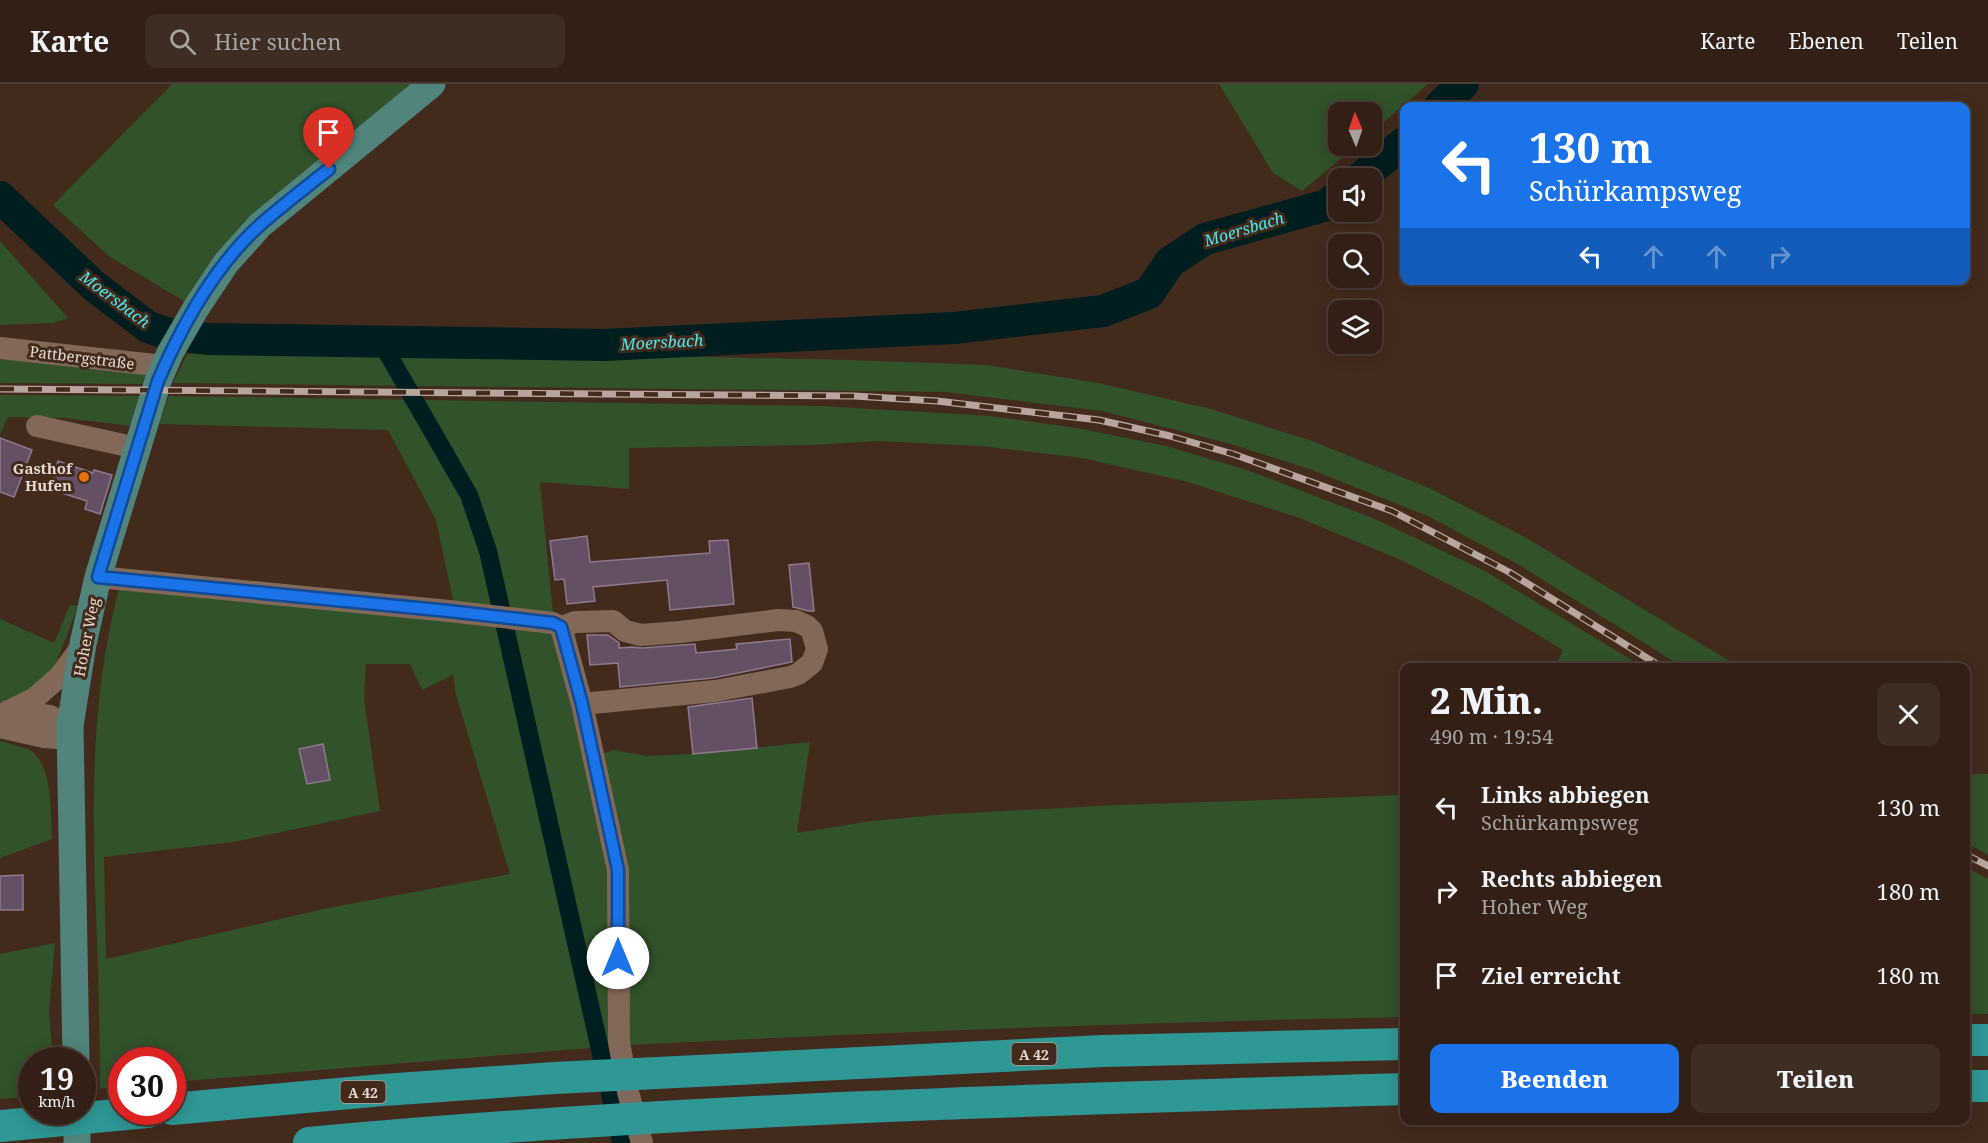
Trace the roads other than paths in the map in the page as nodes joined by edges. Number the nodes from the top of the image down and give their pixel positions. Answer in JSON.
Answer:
{"nodes":[{"id":1,"x":432,"y":84,"type":"edge"},
{"id":2,"x":0,"y":348,"type":"edge"},
{"id":3,"x":170,"y":355,"type":"junction"},
{"id":4,"x":37,"y":426,"type":"dead end"},
{"id":5,"x":137,"y":448,"type":"junction"},
{"id":6,"x":98,"y":577,"type":"junction"},
{"id":7,"x":561,"y":627,"type":"junction"},
{"id":8,"x":83,"y":644,"type":"junction"},
{"id":9,"x":582,"y":704,"type":"junction"},
{"id":10,"x":3,"y":717,"type":"edge"},
{"id":11,"x":70,"y":733,"type":"junction"},
{"id":12,"x":1970,"y":1040,"type":"edge"},
{"id":13,"x":1988,"y":1040,"type":"edge"},
{"id":14,"x":1400,"y":1044,"type":"edge"},
{"id":15,"x":76,"y":1047,"type":"edge"},
{"id":16,"x":1970,"y":1086,"type":"edge"},
{"id":17,"x":1988,"y":1086,"type":"edge"},
{"id":18,"x":1400,"y":1089,"type":"edge"},
{"id":19,"x":186,"y":1108,"type":"edge"},
{"id":20,"x":108,"y":1115,"type":"edge"},
{"id":21,"x":14,"y":1124,"type":"edge"},
{"id":22,"x":77,"y":1125,"type":"edge"},
{"id":23,"x":77,"y":1143,"type":"edge"},
{"id":24,"x":309,"y":1143,"type":"edge"},
{"id":25,"x":642,"y":1143,"type":"edge"}],
"edges":[{"from":1,"to":3,"type":"main road","name":"Hoher Weg"},
{"from":2,"to":3,"type":"street","name":"Pattbergstraße"},
{"from":3,"to":5,"type":"main road","name":"Hoher Weg"},
{"from":4,"to":5,"type":"street"},
{"from":5,"to":6,"type":"main road","name":"Hoher Weg"},
{"from":6,"to":7,"type":"street"},
{"from":6,"to":8,"type":"main road","name":"Hoher Weg"},
{"from":7,"to":9,"type":"street"},
{"from":7,"to":9,"type":"street"},
{"from":8,"to":10,"type":"street"},
{"from":8,"to":11,"type":"main road","name":"Hoher Weg"},
{"from":9,"to":25,"type":"street"},
{"from":10,"to":11,"type":"street"},
{"from":11,"to":15,"type":"main road","name":"Hoher Weg"},
{"from":12,"to":13,"type":"highway"},
{"from":14,"to":19,"type":"highway","number":"A 42"},
{"from":16,"to":17,"type":"highway"},
{"from":18,"to":24,"type":"highway"},
{"from":20,"to":21,"type":"highway"},
{"from":22,"to":23,"type":"main road"}]}
